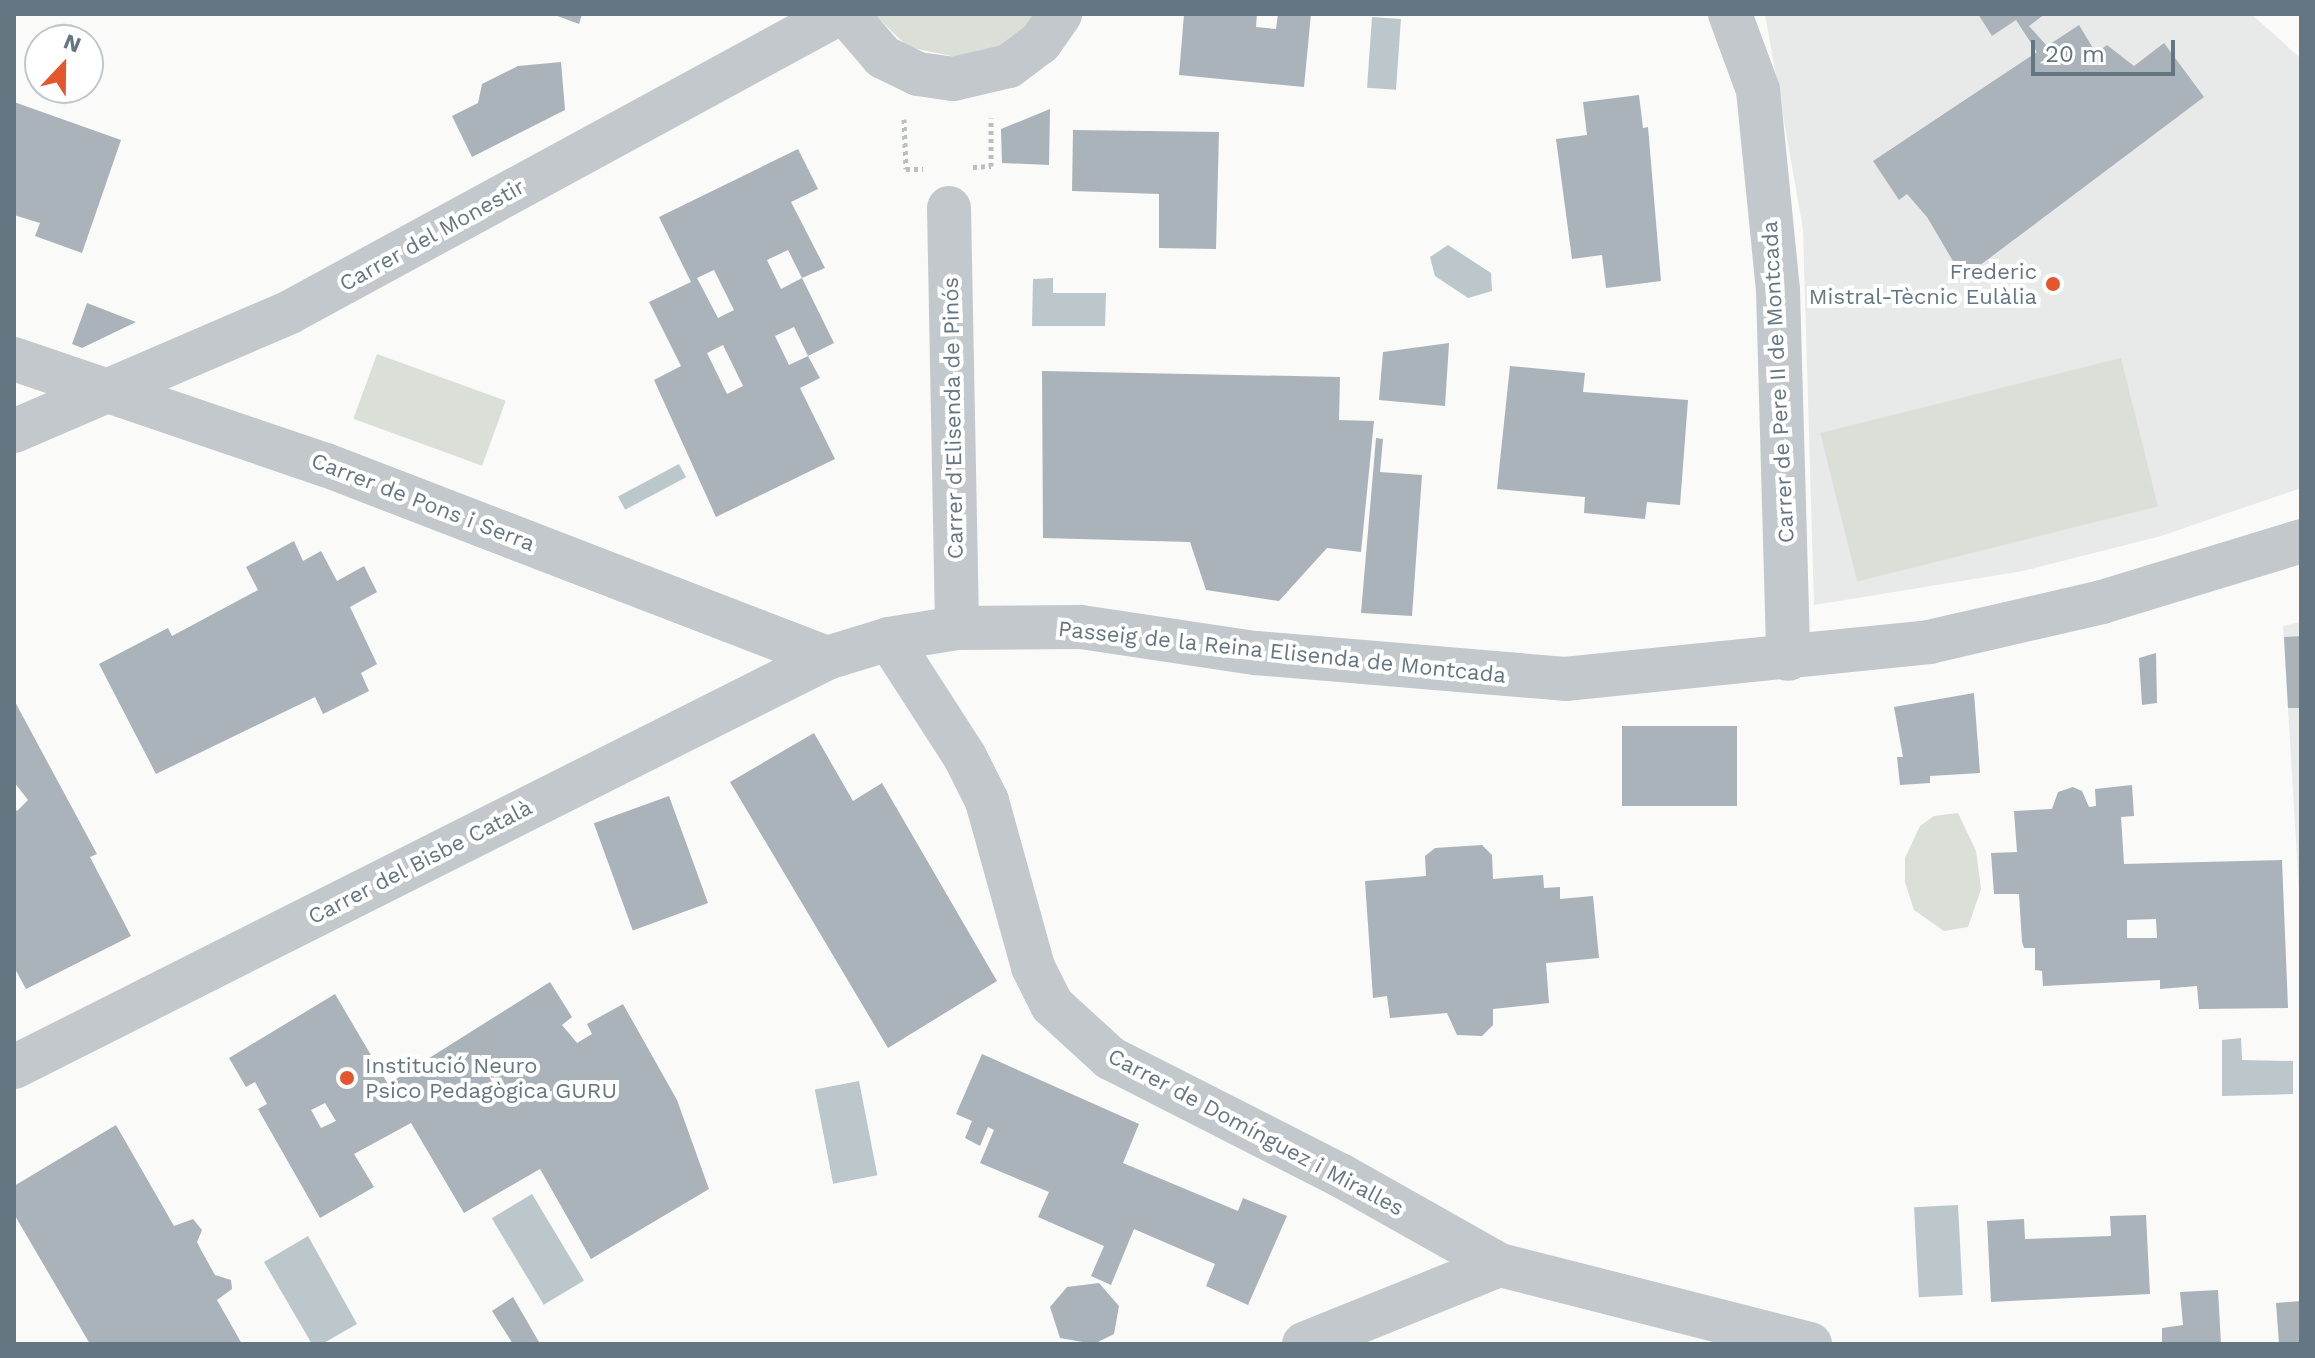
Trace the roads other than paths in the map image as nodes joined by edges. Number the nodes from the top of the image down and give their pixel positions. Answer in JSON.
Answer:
{"nodes":[{"id":1,"x":838,"y":14,"type":"edge"},
{"id":2,"x":846,"y":14,"type":"edge"},
{"id":3,"x":1060,"y":14,"type":"edge"},
{"id":4,"x":1730,"y":14,"type":"edge"},
{"id":5,"x":941,"y":188,"type":"road end"},
{"id":6,"x":14,"y":359,"type":"edge"},
{"id":7,"x":108,"y":389,"type":"junction"},
{"id":8,"x":14,"y":431,"type":"edge"},
{"id":9,"x":2301,"y":541,"type":"edge"},
{"id":10,"x":957,"y":628,"type":"junction"},
{"id":11,"x":889,"y":639,"type":"junction"},
{"id":12,"x":827,"y":658,"type":"junction"},
{"id":13,"x":1788,"y":659,"type":"junction"},
{"id":14,"x":14,"y":1067,"type":"edge"},
{"id":15,"x":1500,"y":1265,"type":"junction"},
{"id":16,"x":1304,"y":1344,"type":"edge"},
{"id":17,"x":1810,"y":1344,"type":"edge"}],
"edges":[{"from":1,"to":7,"type":"street","name":"Carrer del Monestir"},
{"from":2,"to":3,"type":"street"},
{"from":4,"to":13,"type":"street","name":"Carrer de Pere II de Montcada"},
{"from":5,"to":10,"type":"street","name":"Carrer d'Elisenda de Pinós"},
{"from":6,"to":7,"type":"street","name":"Carrer de Pons i Serra"},
{"from":7,"to":8,"type":"street","name":"Carrer del Monestir"},
{"from":7,"to":12,"type":"street","name":"Carrer de Pons i Serra"},
{"from":9,"to":13,"type":"street","name":"Passeig de la Reina Elisenda de Montcada"},
{"from":10,"to":11,"type":"street","name":"Passeig de la Reina Elisenda de Montcada"},
{"from":10,"to":13,"type":"street","name":"Passeig de la Reina Elisenda de Montcada"},
{"from":11,"to":12,"type":"street","name":"Passeig de la Reina Elisenda de Montcada"},
{"from":11,"to":15,"type":"street","name":"Carrer de Domínguez i Miralles"},
{"from":12,"to":14,"type":"street","name":"Carrer del Bisbe Català"},
{"from":15,"to":16,"type":"street"},
{"from":15,"to":17,"type":"street","name":"Carrer de Domínguez i Miralles"}]}
